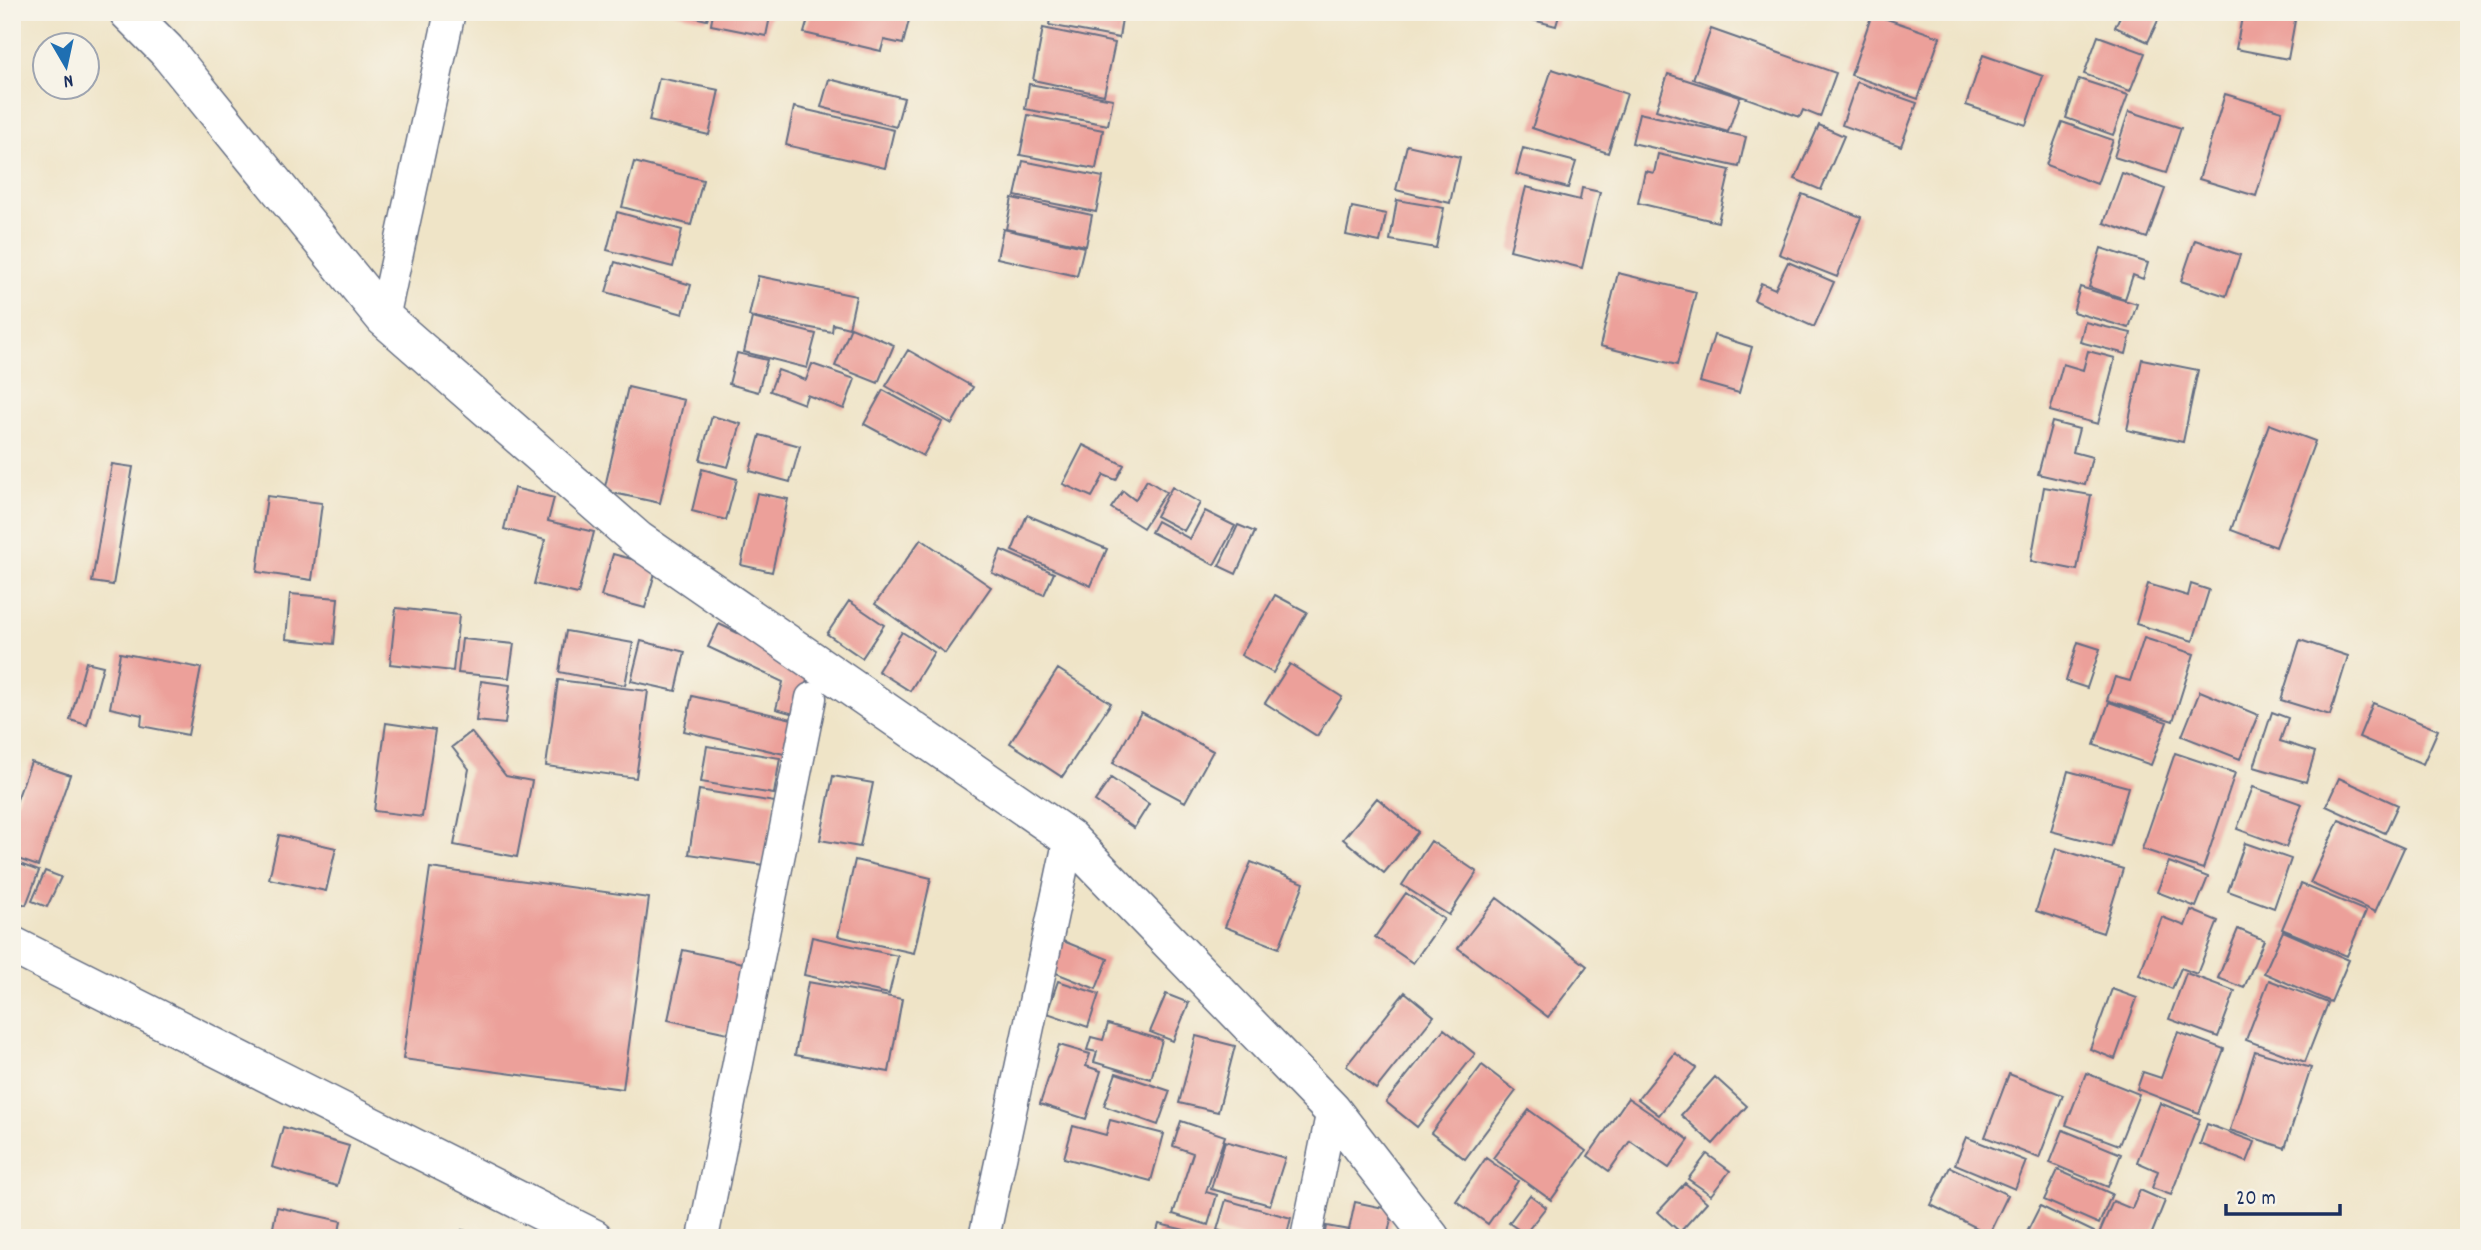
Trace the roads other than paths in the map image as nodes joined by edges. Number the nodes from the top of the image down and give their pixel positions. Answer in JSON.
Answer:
{"nodes":[{"id":1,"x":128,"y":12,"type":"edge"},
{"id":2,"x":450,"y":12,"type":"edge"},
{"id":3,"x":384,"y":318,"type":"junction"},
{"id":4,"x":811,"y":698,"type":"dead end"},
{"id":5,"x":1069,"y":838,"type":"junction"},
{"id":6,"x":12,"y":945,"type":"edge"},
{"id":7,"x":1332,"y":1110,"type":"junction"},
{"id":8,"x":594,"y":1238,"type":"edge"},
{"id":9,"x":703,"y":1238,"type":"edge"},
{"id":10,"x":984,"y":1238,"type":"edge"},
{"id":11,"x":1306,"y":1238,"type":"edge"},
{"id":12,"x":1430,"y":1238,"type":"edge"}],
"edges":[{"from":1,"to":3,"type":"street"},
{"from":2,"to":3,"type":"street"},
{"from":3,"to":5,"type":"street"},
{"from":4,"to":9,"type":"street"},
{"from":5,"to":7,"type":"street"},
{"from":5,"to":10,"type":"street"},
{"from":6,"to":8,"type":"street"},
{"from":7,"to":11,"type":"street"},
{"from":7,"to":12,"type":"street"}]}
